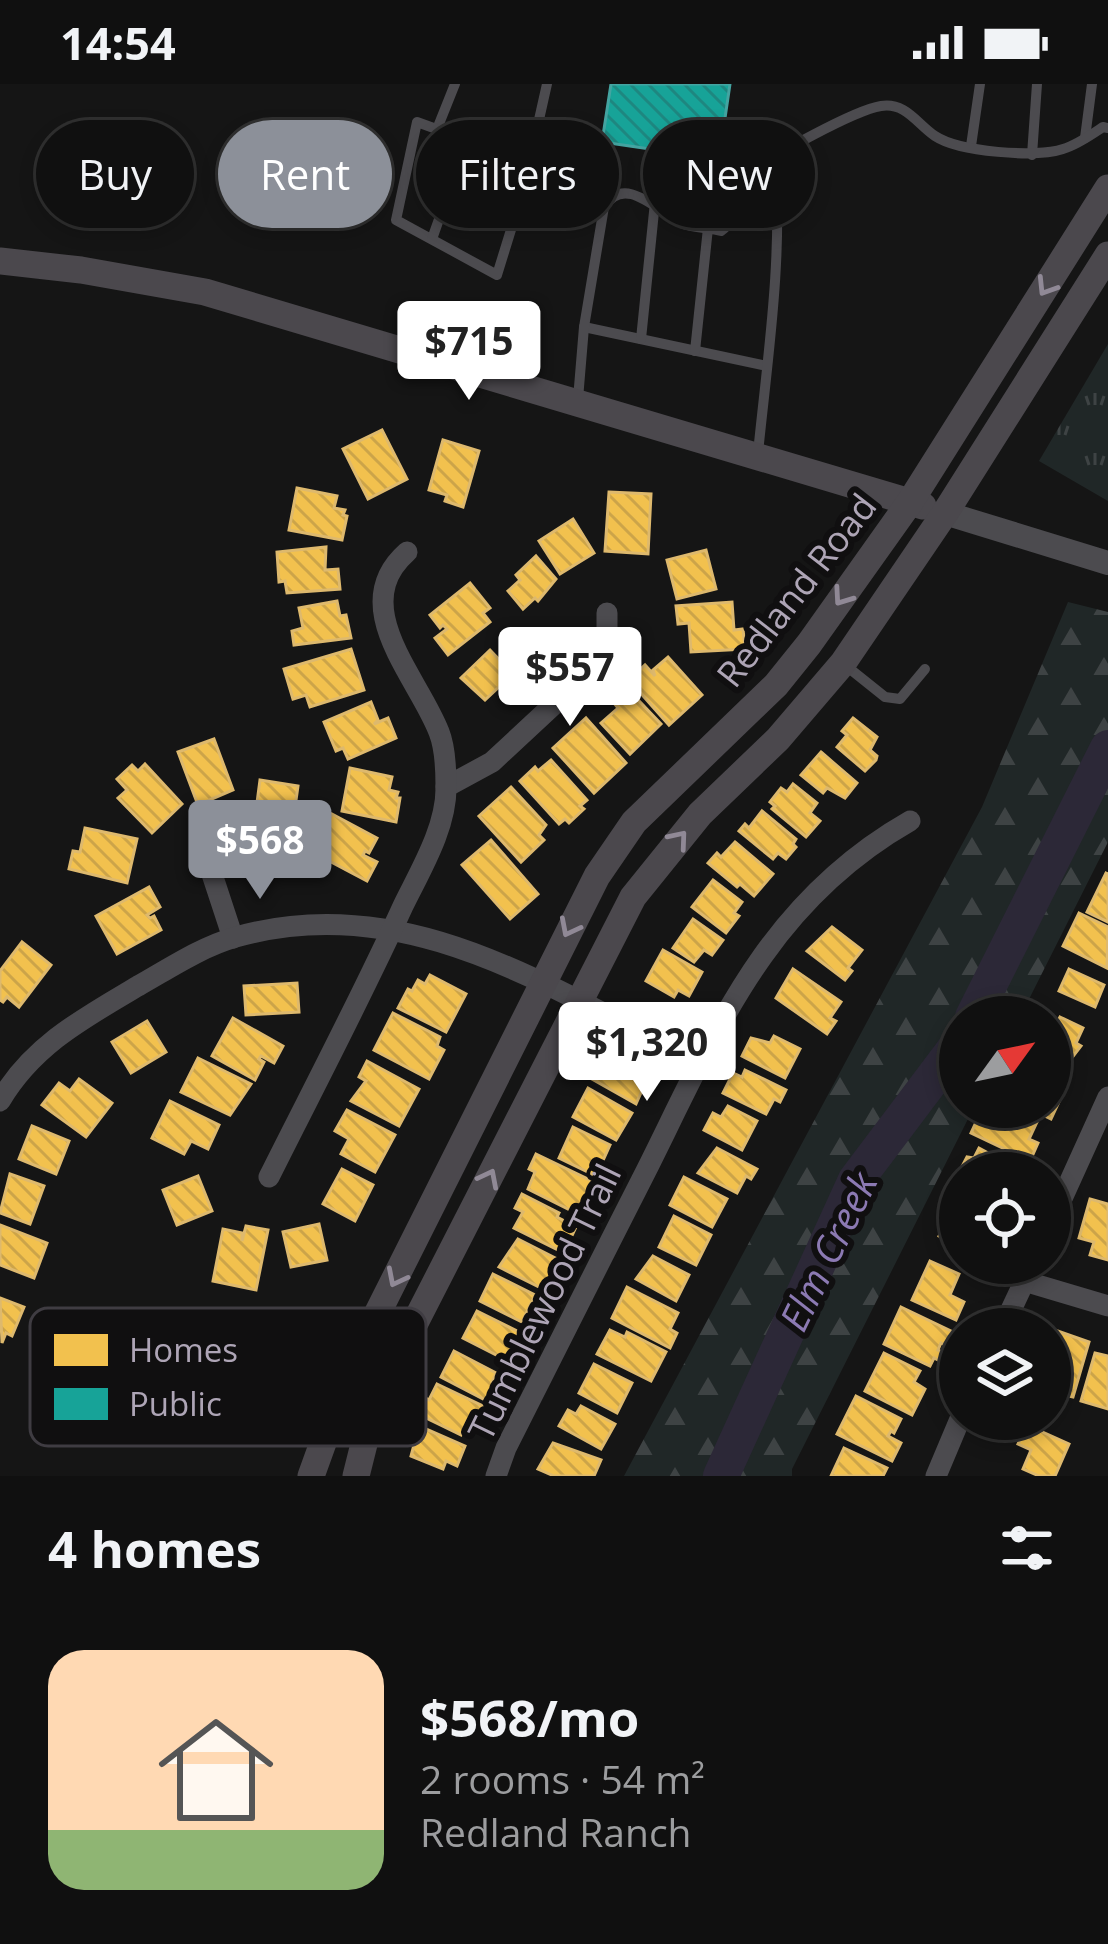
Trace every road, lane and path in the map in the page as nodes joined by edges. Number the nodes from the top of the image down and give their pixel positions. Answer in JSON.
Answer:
{"nodes":[{"id":1,"x":455,"y":84,"type":"edge"},
{"id":2,"x":547,"y":84,"type":"edge"},
{"id":3,"x":980,"y":84,"type":"edge"},
{"id":4,"x":1037,"y":84,"type":"edge"},
{"id":5,"x":1092,"y":84,"type":"edge"},
{"id":6,"x":441,"y":120,"type":"edge"},
{"id":7,"x":539,"y":120,"type":"edge"},
{"id":8,"x":416,"y":122,"type":"edge"},
{"id":9,"x":1108,"y":128,"type":"edge"},
{"id":10,"x":815,"y":135,"type":"edge"},
{"id":11,"x":1085,"y":138,"type":"junction"},
{"id":12,"x":971,"y":146,"type":"junction"},
{"id":13,"x":1032,"y":155,"type":"junction"},
{"id":14,"x":1108,"y":188,"type":"edge"},
{"id":15,"x":436,"y":228,"type":"edge"},
{"id":16,"x":512,"y":228,"type":"edge"},
{"id":17,"x":600,"y":228,"type":"edge"},
{"id":18,"x":652,"y":228,"type":"edge"},
{"id":19,"x":708,"y":228,"type":"joint"},
{"id":20,"x":725,"y":228,"type":"edge"},
{"id":21,"x":778,"y":228,"type":"edge"},
{"id":22,"x":432,"y":239,"type":"junction"},
{"id":23,"x":1108,"y":255,"type":"edge"},
{"id":24,"x":0,"y":261,"type":"edge"},
{"id":25,"x":584,"y":327,"type":"junction"},
{"id":26,"x":641,"y":339,"type":"junction"},
{"id":27,"x":695,"y":351,"type":"junction"},
{"id":28,"x":766,"y":366,"type":"junction"},
{"id":29,"x":578,"y":402,"type":"junction"},
{"id":30,"x":758,"y":456,"type":"junction"},
{"id":31,"x":910,"y":502,"type":"junction"},
{"id":32,"x":945,"y":513,"type":"junction"},
{"id":33,"x":407,"y":552,"type":"dead end"},
{"id":34,"x":1108,"y":563,"type":"edge"},
{"id":35,"x":607,"y":614,"type":"dead end"},
{"id":36,"x":843,"y":663,"type":"junction"},
{"id":37,"x":925,"y":669,"type":"dead end"},
{"id":38,"x":446,"y":787,"type":"junction"},
{"id":39,"x":910,"y":821,"type":"dead end"},
{"id":40,"x":210,"y":868,"type":"dead end"},
{"id":41,"x":597,"y":876,"type":"junction"},
{"id":42,"x":633,"y":897,"type":"junction"},
{"id":43,"x":393,"y":928,"type":"junction"},
{"id":44,"x":233,"y":938,"type":"junction"},
{"id":45,"x":542,"y":985,"type":"junction"},
{"id":46,"x":578,"y":1002,"type":"junction"},
{"id":47,"x":700,"y":1063,"type":"junction"},
{"id":48,"x":8,"y":1067,"type":"edge"},
{"id":49,"x":1108,"y":1097,"type":"edge"},
{"id":50,"x":0,"y":1101,"type":"edge"},
{"id":51,"x":269,"y":1177,"type":"dead end"},
{"id":52,"x":1071,"y":1179,"type":"edge"},
{"id":53,"x":1057,"y":1284,"type":"edge"},
{"id":54,"x":1108,"y":1306,"type":"edge"},
{"id":55,"x":380,"y":1308,"type":"edge"},
{"id":56,"x":423,"y":1308,"type":"edge"},
{"id":57,"x":951,"y":1440,"type":"edge"},
{"id":58,"x":321,"y":1446,"type":"edge"},
{"id":59,"x":364,"y":1446,"type":"edge"},
{"id":60,"x":311,"y":1476,"type":"edge"},
{"id":61,"x":356,"y":1476,"type":"edge"},
{"id":62,"x":496,"y":1476,"type":"edge"},
{"id":63,"x":936,"y":1476,"type":"edge"}],
"edges":[{"from":1,"to":6,"type":"lane"},
{"from":2,"to":7,"type":"lane"},
{"from":3,"to":12,"type":"lane"},
{"from":4,"to":13,"type":"lane"},
{"from":5,"to":11,"type":"lane"},
{"from":8,"to":22,"type":"lane"},
{"from":9,"to":11,"type":"lane"},
{"from":10,"to":12,"type":"lane"},
{"from":11,"to":13,"type":"lane"},
{"from":12,"to":13,"type":"lane"},
{"from":14,"to":31,"type":"main road","name":"Redland Road","one_way":true},
{"from":15,"to":22,"type":"lane"},
{"from":16,"to":22,"type":"lane"},
{"from":17,"to":25,"type":"lane"},
{"from":18,"to":26,"type":"lane"},
{"from":19,"to":20,"type":"lane"},
{"from":19,"to":27,"type":"lane"},
{"from":21,"to":28,"type":"lane"},
{"from":23,"to":32,"type":"main road","name":"Redland Road"},
{"from":24,"to":29,"type":"main road"},
{"from":25,"to":26,"type":"lane"},
{"from":25,"to":29,"type":"lane"},
{"from":26,"to":27,"type":"lane"},
{"from":27,"to":28,"type":"lane"},
{"from":28,"to":30,"type":"lane"},
{"from":29,"to":30,"type":"main road"},
{"from":30,"to":31,"type":"main road"},
{"from":31,"to":32,"type":"main road"},
{"from":31,"to":41,"type":"main road","name":"Redland Road","one_way":true},
{"from":32,"to":34,"type":"street"},
{"from":32,"to":36,"type":"main road","name":"Redland Road"},
{"from":33,"to":38,"type":"street"},
{"from":35,"to":38,"type":"street"},
{"from":36,"to":37,"type":"lane"},
{"from":42,"to":36,"type":"main road","name":"Redland Road","one_way":true},
{"from":38,"to":43,"type":"street"},
{"from":39,"to":47,"type":"street","name":"Tumblewood Trail"},
{"from":40,"to":44,"type":"street"},
{"from":41,"to":42,"type":"street"},
{"from":41,"to":45,"type":"main road","name":"Redland Road","one_way":true},
{"from":42,"to":46,"type":"main road","name":"Redland Road"},
{"from":43,"to":44,"type":"street"},
{"from":43,"to":45,"type":"street"},
{"from":43,"to":51,"type":"street"},
{"from":44,"to":48,"type":"street"},
{"from":45,"to":46,"type":"street"},
{"from":45,"to":55,"type":"main road","name":"Redland Road","one_way":true},
{"from":46,"to":47,"type":"street"},
{"from":56,"to":46,"type":"main road","name":"Redland Road","one_way":true},
{"from":47,"to":62,"type":"street","name":"Tumblewood Trail"},
{"from":48,"to":50,"type":"street"},
{"from":49,"to":52,"type":"street"},
{"from":53,"to":54,"type":"street"},
{"from":57,"to":63,"type":"street"},
{"from":58,"to":60,"type":"main road","name":"Redland Road"},
{"from":59,"to":61,"type":"main road","name":"Redland Road"}]}
